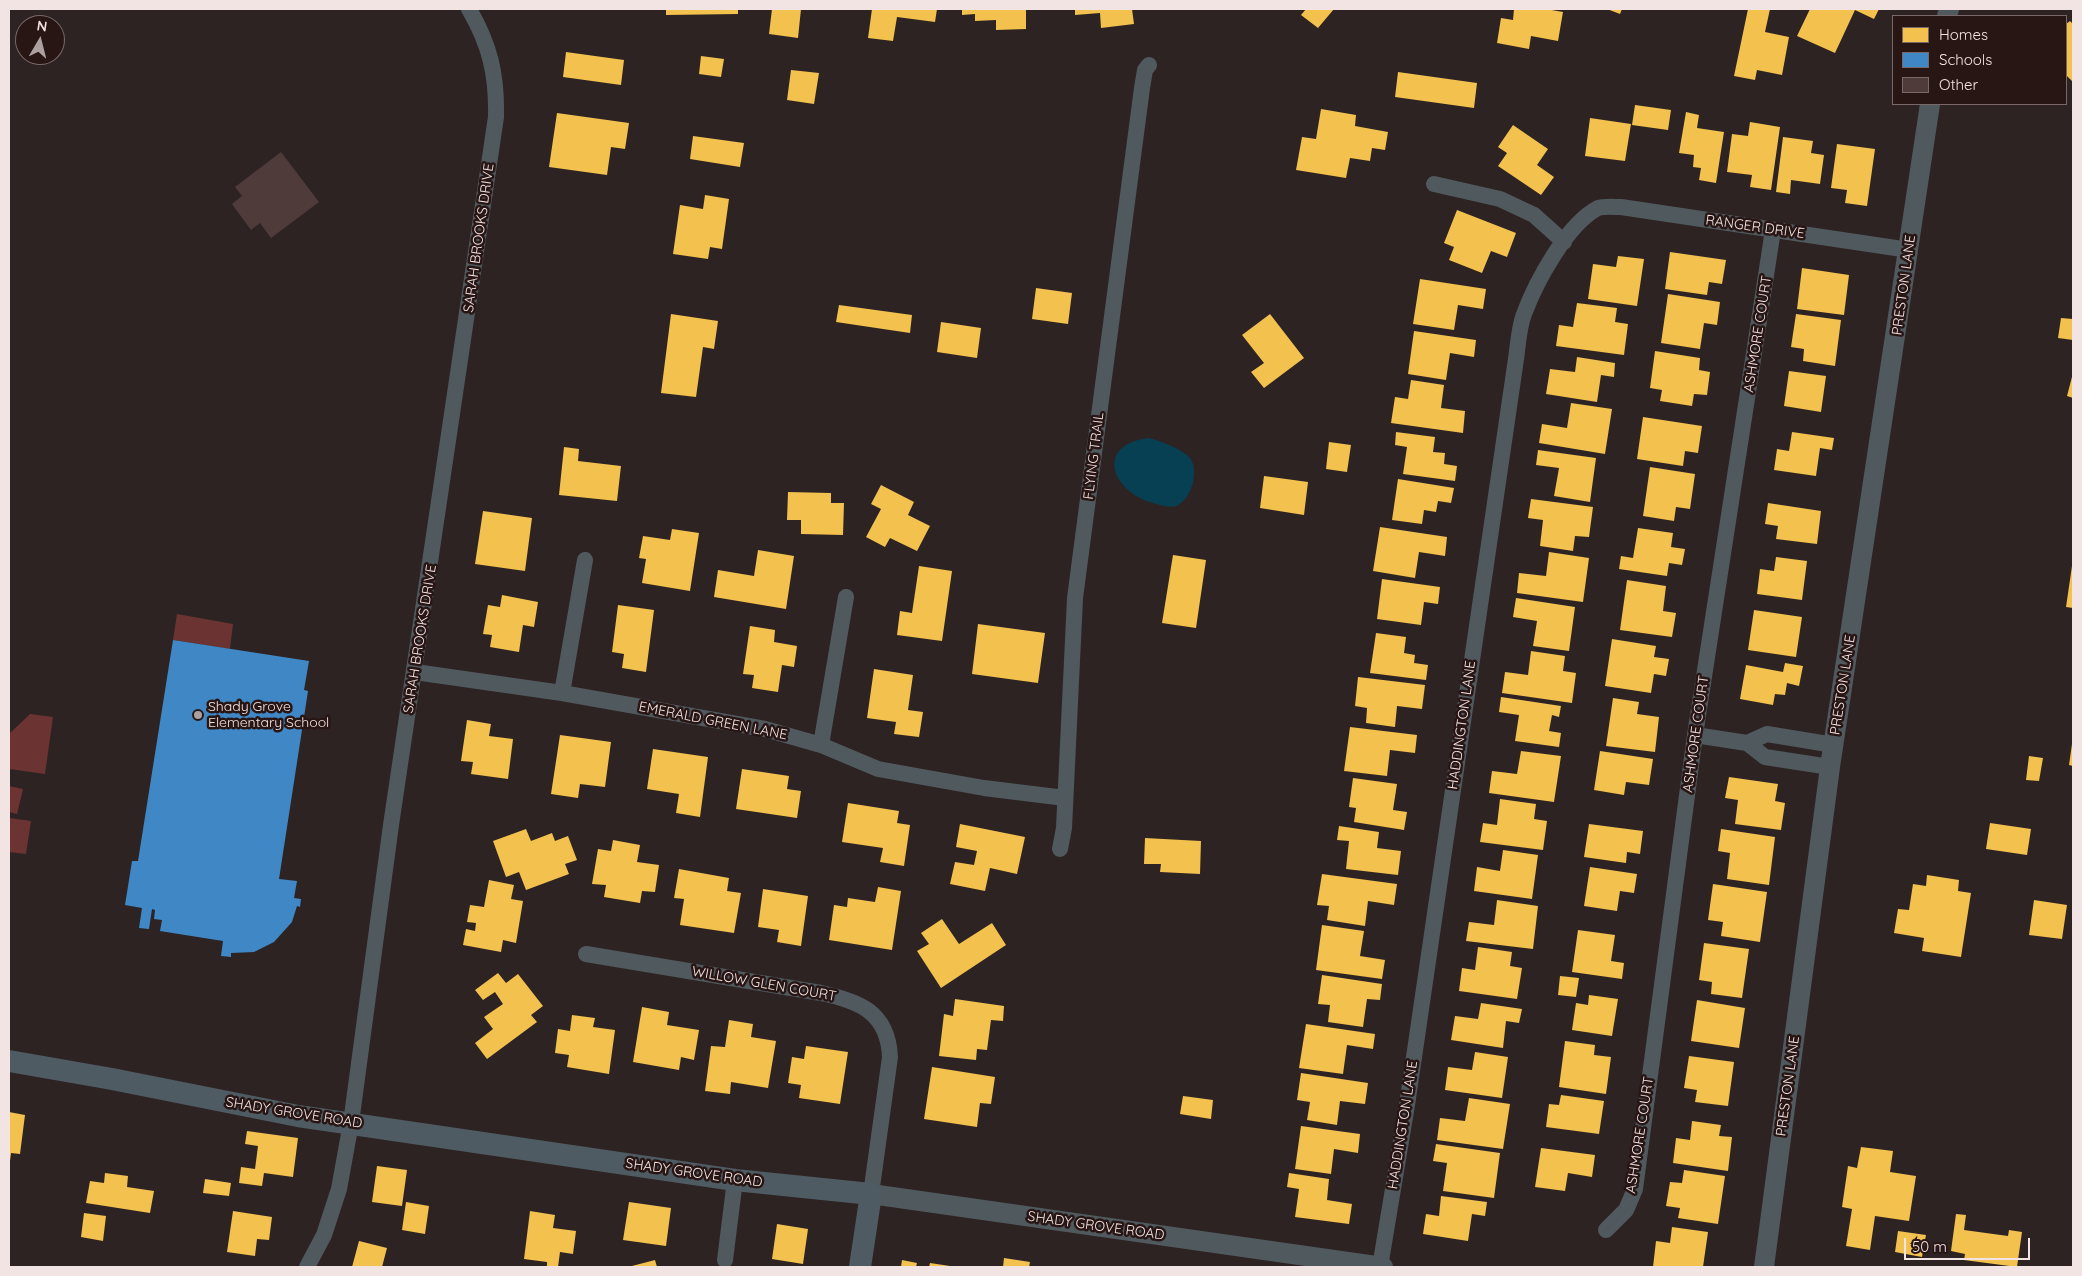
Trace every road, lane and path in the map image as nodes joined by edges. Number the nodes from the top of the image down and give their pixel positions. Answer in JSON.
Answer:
{"nodes":[{"id":1,"x":469,"y":9,"type":"edge"},
{"id":2,"x":1149,"y":65,"type":"dead end"},
{"id":3,"x":1930,"y":105,"type":"edge"},
{"id":4,"x":1434,"y":184,"type":"dead end"},
{"id":5,"x":1600,"y":207,"type":"joint"},
{"id":6,"x":1773,"y":230,"type":"junction"},
{"id":7,"x":1564,"y":242,"type":"junction"},
{"id":8,"x":1909,"y":250,"type":"junction"},
{"id":9,"x":584,"y":560,"type":"dead end"},
{"id":10,"x":846,"y":597,"type":"dead end"},
{"id":11,"x":415,"y":672,"type":"junction"},
{"id":12,"x":562,"y":693,"type":"junction"},
{"id":13,"x":1696,"y":735,"type":"junction"},
{"id":14,"x":1746,"y":743,"type":"junction"},
{"id":15,"x":821,"y":745,"type":"junction"},
{"id":16,"x":1834,"y":745,"type":"junction"},
{"id":17,"x":1830,"y":767,"type":"junction"},
{"id":18,"x":1065,"y":798,"type":"junction"},
{"id":19,"x":1060,"y":849,"type":"dead end"},
{"id":20,"x":586,"y":954,"type":"dead end"},
{"id":21,"x":9,"y":1062,"type":"edge"},
{"id":22,"x":351,"y":1123,"type":"junction"},
{"id":23,"x":735,"y":1180,"type":"junction"},
{"id":24,"x":871,"y":1194,"type":"junction"},
{"id":25,"x":1606,"y":1230,"type":"dead end"},
{"id":26,"x":725,"y":1260,"type":"dead end"},
{"id":27,"x":307,"y":1267,"type":"edge"},
{"id":28,"x":860,"y":1267,"type":"edge"},
{"id":29,"x":1381,"y":1267,"type":"edge"},
{"id":30,"x":1764,"y":1267,"type":"edge"}],
"edges":[{"from":1,"to":11,"type":"street","name":"SARAH BROOKS DRIVE"},
{"from":2,"to":18,"type":"street","name":"FLYING TRAIL"},
{"from":3,"to":8,"type":"street","name":"PRESTON LANE"},
{"from":4,"to":7,"type":"street"},
{"from":5,"to":6,"type":"street","name":"RANGER DRIVE"},
{"from":5,"to":7,"type":"street","name":"HADDINGTON LANE"},
{"from":6,"to":8,"type":"street","name":"RANGER DRIVE"},
{"from":6,"to":13,"type":"street","name":"ASHMORE COURT"},
{"from":7,"to":29,"type":"street","name":"HADDINGTON LANE"},
{"from":8,"to":16,"type":"street","name":"PRESTON LANE"},
{"from":9,"to":12,"type":"street"},
{"from":10,"to":15,"type":"street"},
{"from":11,"to":12,"type":"street","name":"EMERALD GREEN LANE"},
{"from":11,"to":22,"type":"street","name":"SARAH BROOKS DRIVE"},
{"from":12,"to":15,"type":"street","name":"EMERALD GREEN LANE"},
{"from":13,"to":14,"type":"street"},
{"from":13,"to":25,"type":"street","name":"ASHMORE COURT"},
{"from":14,"to":16,"type":"street"},
{"from":14,"to":17,"type":"street"},
{"from":15,"to":18,"type":"street","name":"EMERALD GREEN LANE"},
{"from":16,"to":17,"type":"street","name":"PRESTON LANE"},
{"from":17,"to":30,"type":"street","name":"PRESTON LANE"},
{"from":18,"to":19,"type":"street","name":"FLYING TRAIL"},
{"from":20,"to":24,"type":"street","name":"WILLOW GLEN COURT"},
{"from":21,"to":22,"type":"main road","name":"SHADY GROVE ROAD"},
{"from":22,"to":23,"type":"main road","name":"SHADY GROVE ROAD"},
{"from":22,"to":27,"type":"street","name":"SARAH BROOKS DRIVE"},
{"from":23,"to":24,"type":"main road","name":"SHADY GROVE ROAD"},
{"from":23,"to":26,"type":"street"},
{"from":24,"to":28,"type":"main road"},
{"from":24,"to":29,"type":"street","name":"SHADY GROVE ROAD"}]}
